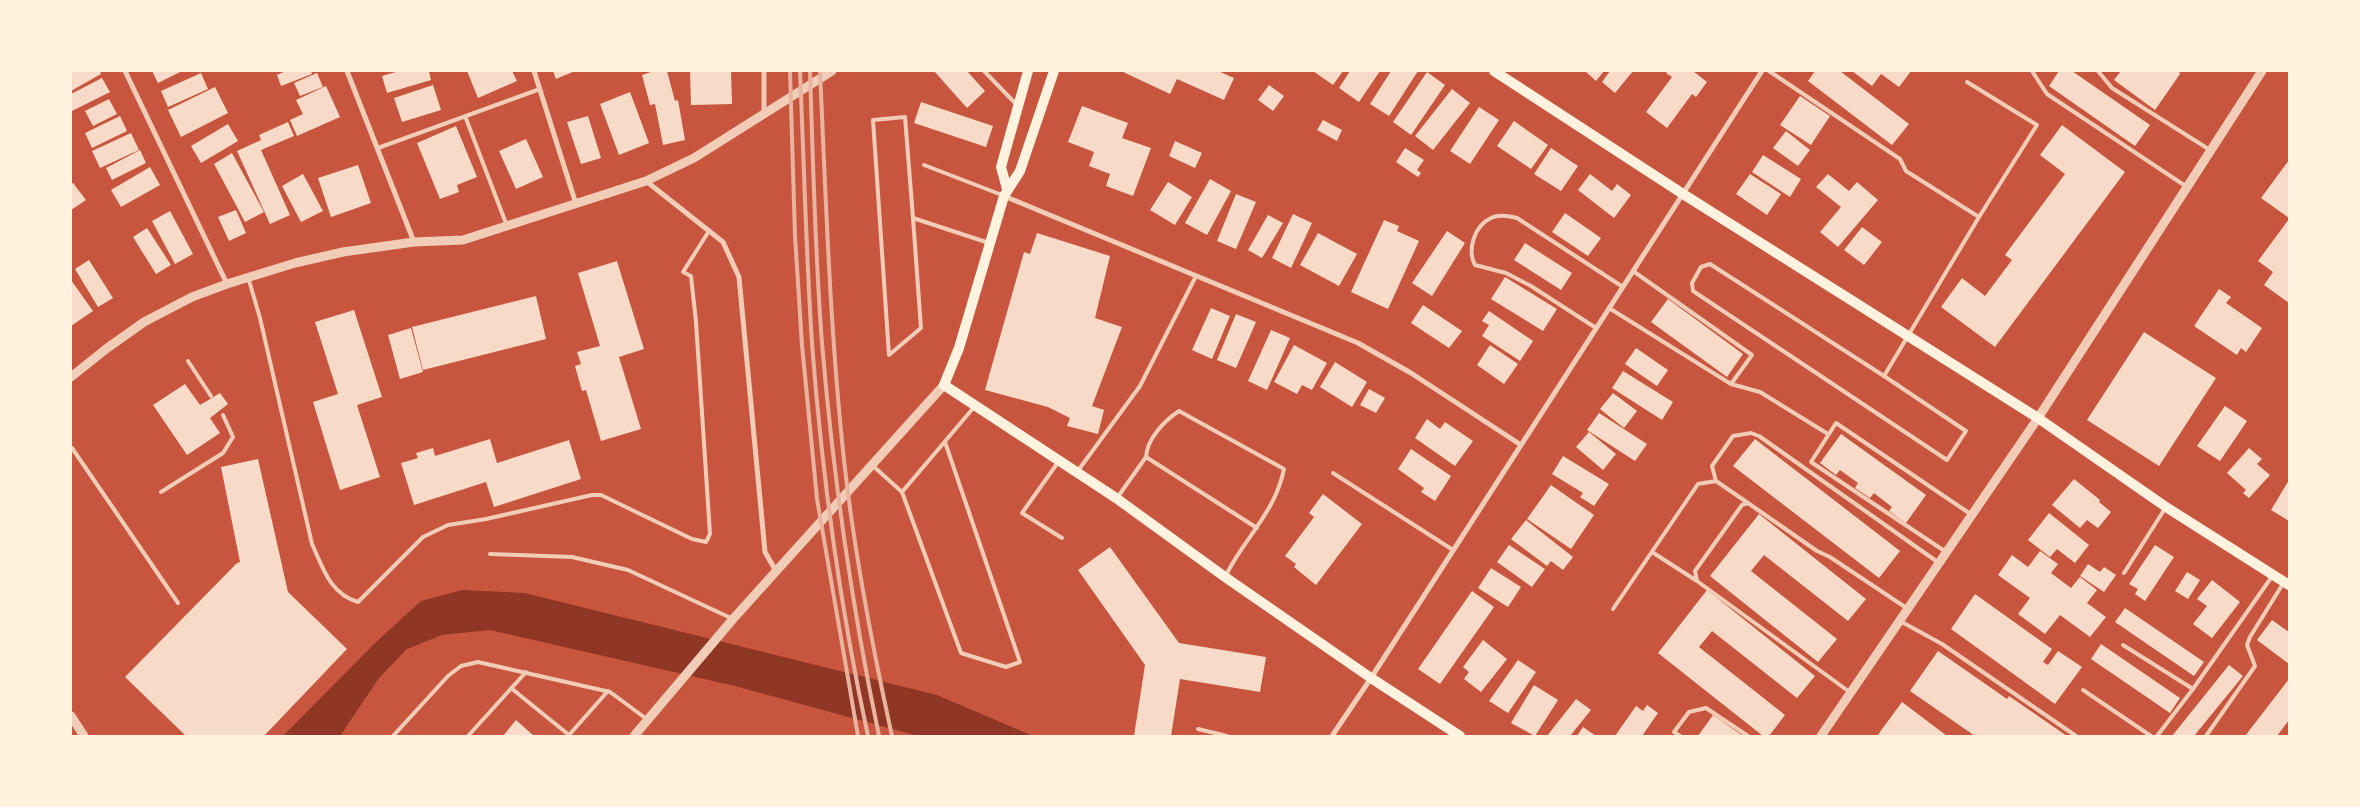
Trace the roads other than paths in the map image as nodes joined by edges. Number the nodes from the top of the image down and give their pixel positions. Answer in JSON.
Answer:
{"nodes":[{"id":1,"x":125,"y":71,"type":"edge"},
{"id":2,"x":347,"y":71,"type":"edge"},
{"id":3,"x":534,"y":71,"type":"edge"},
{"id":4,"x":764,"y":71,"type":"edge"},
{"id":5,"x":832,"y":71,"type":"edge"},
{"id":6,"x":984,"y":71,"type":"edge"},
{"id":7,"x":1028,"y":71,"type":"edge"},
{"id":8,"x":1054,"y":71,"type":"edge"},
{"id":9,"x":1494,"y":71,"type":"edge"},
{"id":10,"x":1762,"y":71,"type":"edge"},
{"id":11,"x":1769,"y":71,"type":"edge"},
{"id":12,"x":2032,"y":71,"type":"edge"},
{"id":13,"x":2098,"y":71,"type":"edge"},
{"id":14,"x":2262,"y":71,"type":"edge"},
{"id":15,"x":1967,"y":82,"type":"dead end"},
{"id":16,"x":540,"y":89,"type":"junction"},
{"id":17,"x":1018,"y":106,"type":"junction"},
{"id":18,"x":764,"y":113,"type":"junction"},
{"id":19,"x":465,"y":116,"type":"junction"},
{"id":20,"x":378,"y":148,"type":"junction"},
{"id":21,"x":2211,"y":150,"type":"junction"},
{"id":22,"x":924,"y":165,"type":"dead end"},
{"id":23,"x":646,"y":181,"type":"junction"},
{"id":24,"x":2187,"y":187,"type":"junction"},
{"id":25,"x":1006,"y":193,"type":"junction"},
{"id":26,"x":1683,"y":194,"type":"junction"},
{"id":27,"x":576,"y":205,"type":"junction"},
{"id":28,"x":1979,"y":217,"type":"junction"},
{"id":29,"x":913,"y":218,"type":"junction"},
{"id":30,"x":507,"y":227,"type":"junction"},
{"id":31,"x":709,"y":231,"type":"junction"},
{"id":32,"x":414,"y":242,"type":"junction"},
{"id":33,"x":989,"y":243,"type":"junction"},
{"id":34,"x":1633,"y":271,"type":"junction"},
{"id":35,"x":1196,"y":276,"type":"junction"},
{"id":36,"x":248,"y":277,"type":"junction"},
{"id":37,"x":227,"y":284,"type":"junction"},
{"id":38,"x":1623,"y":287,"type":"junction"},
{"id":39,"x":1609,"y":308,"type":"junction"},
{"id":40,"x":1596,"y":328,"type":"junction"},
{"id":41,"x":1908,"y":336,"type":"junction"},
{"id":42,"x":188,"y":361,"type":"dead end"},
{"id":43,"x":1884,"y":376,"type":"junction"},
{"id":44,"x":71,"y":377,"type":"edge"},
{"id":45,"x":1731,"y":384,"type":"junction"},
{"id":46,"x":944,"y":385,"type":"junction"},
{"id":47,"x":211,"y":396,"type":"dead end"},
{"id":48,"x":975,"y":406,"type":"junction"},
{"id":49,"x":223,"y":415,"type":"dead end"},
{"id":50,"x":2038,"y":418,"type":"junction"},
{"id":51,"x":1828,"y":434,"type":"junction"},
{"id":52,"x":945,"y":442,"type":"junction"},
{"id":53,"x":1521,"y":444,"type":"junction"},
{"id":54,"x":72,"y":448,"type":"edge"},
{"id":55,"x":1146,"y":457,"type":"junction"},
{"id":56,"x":1059,"y":461,"type":"junction"},
{"id":57,"x":872,"y":464,"type":"junction"},
{"id":58,"x":1076,"y":472,"type":"junction"},
{"id":59,"x":1333,"y":474,"type":"dead end"},
{"id":60,"x":1716,"y":481,"type":"junction"},
{"id":61,"x":161,"y":492,"type":"dead end"},
{"id":62,"x":902,"y":492,"type":"junction"},
{"id":63,"x":1116,"y":498,"type":"junction"},
{"id":64,"x":1748,"y":503,"type":"junction"},
{"id":65,"x":2166,"y":507,"type":"junction"},
{"id":66,"x":1972,"y":516,"type":"junction"},
{"id":67,"x":1257,"y":528,"type":"junction"},
{"id":68,"x":1062,"y":538,"type":"dead end"},
{"id":69,"x":1453,"y":550,"type":"junction"},
{"id":70,"x":1652,"y":552,"type":"junction"},
{"id":71,"x":1946,"y":552,"type":"junction"},
{"id":72,"x":490,"y":554,"type":"dead end"},
{"id":73,"x":1939,"y":563,"type":"junction"},
{"id":74,"x":776,"y":571,"type":"junction"},
{"id":75,"x":2124,"y":573,"type":"dead end"},
{"id":76,"x":2273,"y":575,"type":"junction"},
{"id":77,"x":1225,"y":577,"type":"junction"},
{"id":78,"x":1697,"y":581,"type":"junction"},
{"id":79,"x":2286,"y":583,"type":"edge"},
{"id":80,"x":178,"y":603,"type":"dead end"},
{"id":81,"x":1613,"y":609,"type":"dead end"},
{"id":82,"x":1908,"y":609,"type":"junction"},
{"id":83,"x":733,"y":620,"type":"junction"},
{"id":84,"x":1900,"y":621,"type":"junction"},
{"id":85,"x":2123,"y":645,"type":"dead end"},
{"id":86,"x":526,"y":672,"type":"junction"},
{"id":87,"x":1372,"y":678,"type":"junction"},
{"id":88,"x":511,"y":688,"type":"junction"},
{"id":89,"x":2193,"y":689,"type":"junction"},
{"id":90,"x":2083,"y":690,"type":"dead end"},
{"id":91,"x":608,"y":691,"type":"junction"},
{"id":92,"x":1850,"y":693,"type":"junction"},
{"id":93,"x":71,"y":716,"type":"edge"},
{"id":94,"x":648,"y":720,"type":"junction"},
{"id":95,"x":1198,"y":729,"type":"dead end"},
{"id":96,"x":84,"y":736,"type":"edge"},
{"id":97,"x":393,"y":736,"type":"edge"},
{"id":98,"x":468,"y":736,"type":"edge"},
{"id":99,"x":634,"y":736,"type":"edge"},
{"id":100,"x":1227,"y":736,"type":"edge"},
{"id":101,"x":1332,"y":736,"type":"edge"},
{"id":102,"x":1460,"y":736,"type":"edge"},
{"id":103,"x":1680,"y":736,"type":"edge"},
{"id":104,"x":1748,"y":736,"type":"edge"},
{"id":105,"x":1822,"y":736,"type":"edge"},
{"id":106,"x":2076,"y":736,"type":"edge"},
{"id":107,"x":2151,"y":736,"type":"edge"},
{"id":108,"x":2157,"y":736,"type":"edge"},
{"id":109,"x":2206,"y":736,"type":"edge"}],
"edges":[{"from":1,"to":37,"type":"street"},
{"from":2,"to":20,"type":"street"},
{"from":3,"to":16,"type":"street"},
{"from":4,"to":18,"type":"street"},
{"from":5,"to":18,"type":"street"},
{"from":6,"to":17,"type":"lane"},
{"from":7,"to":17,"type":"main road"},
{"from":8,"to":25,"type":"main road"},
{"from":9,"to":26,"type":"main road"},
{"from":10,"to":26,"type":"street"},
{"from":11,"to":28,"type":"lane"},
{"from":12,"to":24,"type":"lane"},
{"from":13,"to":21,"type":"lane"},
{"from":14,"to":21,"type":"street"},
{"from":15,"to":28,"type":"lane"},
{"from":16,"to":19,"type":"lane"},
{"from":16,"to":27,"type":"street"},
{"from":17,"to":25,"type":"main road"},
{"from":18,"to":23,"type":"street"},
{"from":19,"to":20,"type":"lane"},
{"from":19,"to":30,"type":"lane"},
{"from":20,"to":32,"type":"street"},
{"from":21,"to":24,"type":"street"},
{"from":22,"to":25,"type":"lane"},
{"from":23,"to":27,"type":"street"},
{"from":23,"to":31,"type":"street"},
{"from":24,"to":50,"type":"street"},
{"from":25,"to":33,"type":"main road"},
{"from":25,"to":35,"type":"street"},
{"from":26,"to":34,"type":"street"},
{"from":26,"to":41,"type":"main road"},
{"from":27,"to":30,"type":"street"},
{"from":28,"to":41,"type":"lane"},
{"from":29,"to":29,"type":"lane"},
{"from":29,"to":33,"type":"lane"},
{"from":30,"to":32,"type":"street"},
{"from":31,"to":36,"type":"lane"},
{"from":31,"to":74,"type":"street"},
{"from":32,"to":36,"type":"street"},
{"from":33,"to":46,"type":"main road"},
{"from":34,"to":38,"type":"street"},
{"from":34,"to":45,"type":"lane"},
{"from":35,"to":53,"type":"street"},
{"from":35,"to":58,"type":"lane"},
{"from":36,"to":37,"type":"street"},
{"from":37,"to":44,"type":"street"},
{"from":38,"to":39,"type":"street"},
{"from":38,"to":40,"type":"lane"},
{"from":39,"to":40,"type":"street"},
{"from":39,"to":45,"type":"lane"},
{"from":40,"to":53,"type":"street"},
{"from":41,"to":43,"type":"lane"},
{"from":41,"to":50,"type":"main road"},
{"from":42,"to":47,"type":"lane"},
{"from":43,"to":43,"type":"lane"},
{"from":45,"to":51,"type":"lane"},
{"from":46,"to":48,"type":"main road"},
{"from":46,"to":57,"type":"street"},
{"from":48,"to":52,"type":"lane"},
{"from":48,"to":56,"type":"main road"},
{"from":49,"to":61,"type":"lane"},
{"from":50,"to":65,"type":"main road"},
{"from":50,"to":66,"type":"street"},
{"from":51,"to":66,"type":"lane"},
{"from":51,"to":71,"type":"lane"},
{"from":52,"to":62,"type":"lane"},
{"from":52,"to":62,"type":"lane"},
{"from":53,"to":69,"type":"street"},
{"from":54,"to":80,"type":"lane"},
{"from":55,"to":63,"type":"lane"},
{"from":55,"to":67,"type":"lane"},
{"from":55,"to":67,"type":"lane"},
{"from":56,"to":58,"type":"main road"},
{"from":56,"to":68,"type":"lane"},
{"from":57,"to":62,"type":"lane"},
{"from":57,"to":74,"type":"street"},
{"from":58,"to":63,"type":"main road"},
{"from":59,"to":69,"type":"lane"},
{"from":60,"to":64,"type":"lane"},
{"from":60,"to":70,"type":"lane"},
{"from":60,"to":73,"type":"lane"},
{"from":63,"to":77,"type":"main road"},
{"from":64,"to":78,"type":"lane"},
{"from":64,"to":82,"type":"lane"},
{"from":65,"to":75,"type":"lane"},
{"from":65,"to":76,"type":"main road"},
{"from":66,"to":71,"type":"street"},
{"from":67,"to":77,"type":"lane"},
{"from":69,"to":87,"type":"street"},
{"from":70,"to":78,"type":"lane"},
{"from":70,"to":81,"type":"lane"},
{"from":71,"to":73,"type":"street"},
{"from":72,"to":83,"type":"lane"},
{"from":73,"to":82,"type":"street"},
{"from":74,"to":83,"type":"street"},
{"from":76,"to":79,"type":"main road"},
{"from":76,"to":89,"type":"lane"},
{"from":77,"to":87,"type":"main road"},
{"from":78,"to":92,"type":"lane"},
{"from":79,"to":109,"type":"lane"},
{"from":82,"to":84,"type":"street"},
{"from":83,"to":94,"type":"street"},
{"from":84,"to":92,"type":"street"},
{"from":84,"to":106,"type":"lane"},
{"from":85,"to":89,"type":"lane"},
{"from":86,"to":88,"type":"lane"},
{"from":86,"to":91,"type":"lane"},
{"from":86,"to":97,"type":"lane"},
{"from":87,"to":101,"type":"street"},
{"from":87,"to":102,"type":"main road"},
{"from":88,"to":91,"type":"lane"},
{"from":88,"to":98,"type":"lane"},
{"from":89,"to":108,"type":"lane"},
{"from":90,"to":107,"type":"lane"},
{"from":91,"to":94,"type":"lane"},
{"from":92,"to":105,"type":"street"},
{"from":93,"to":96,"type":"street"},
{"from":94,"to":99,"type":"street"},
{"from":95,"to":100,"type":"lane"},
{"from":103,"to":104,"type":"lane"}]}
